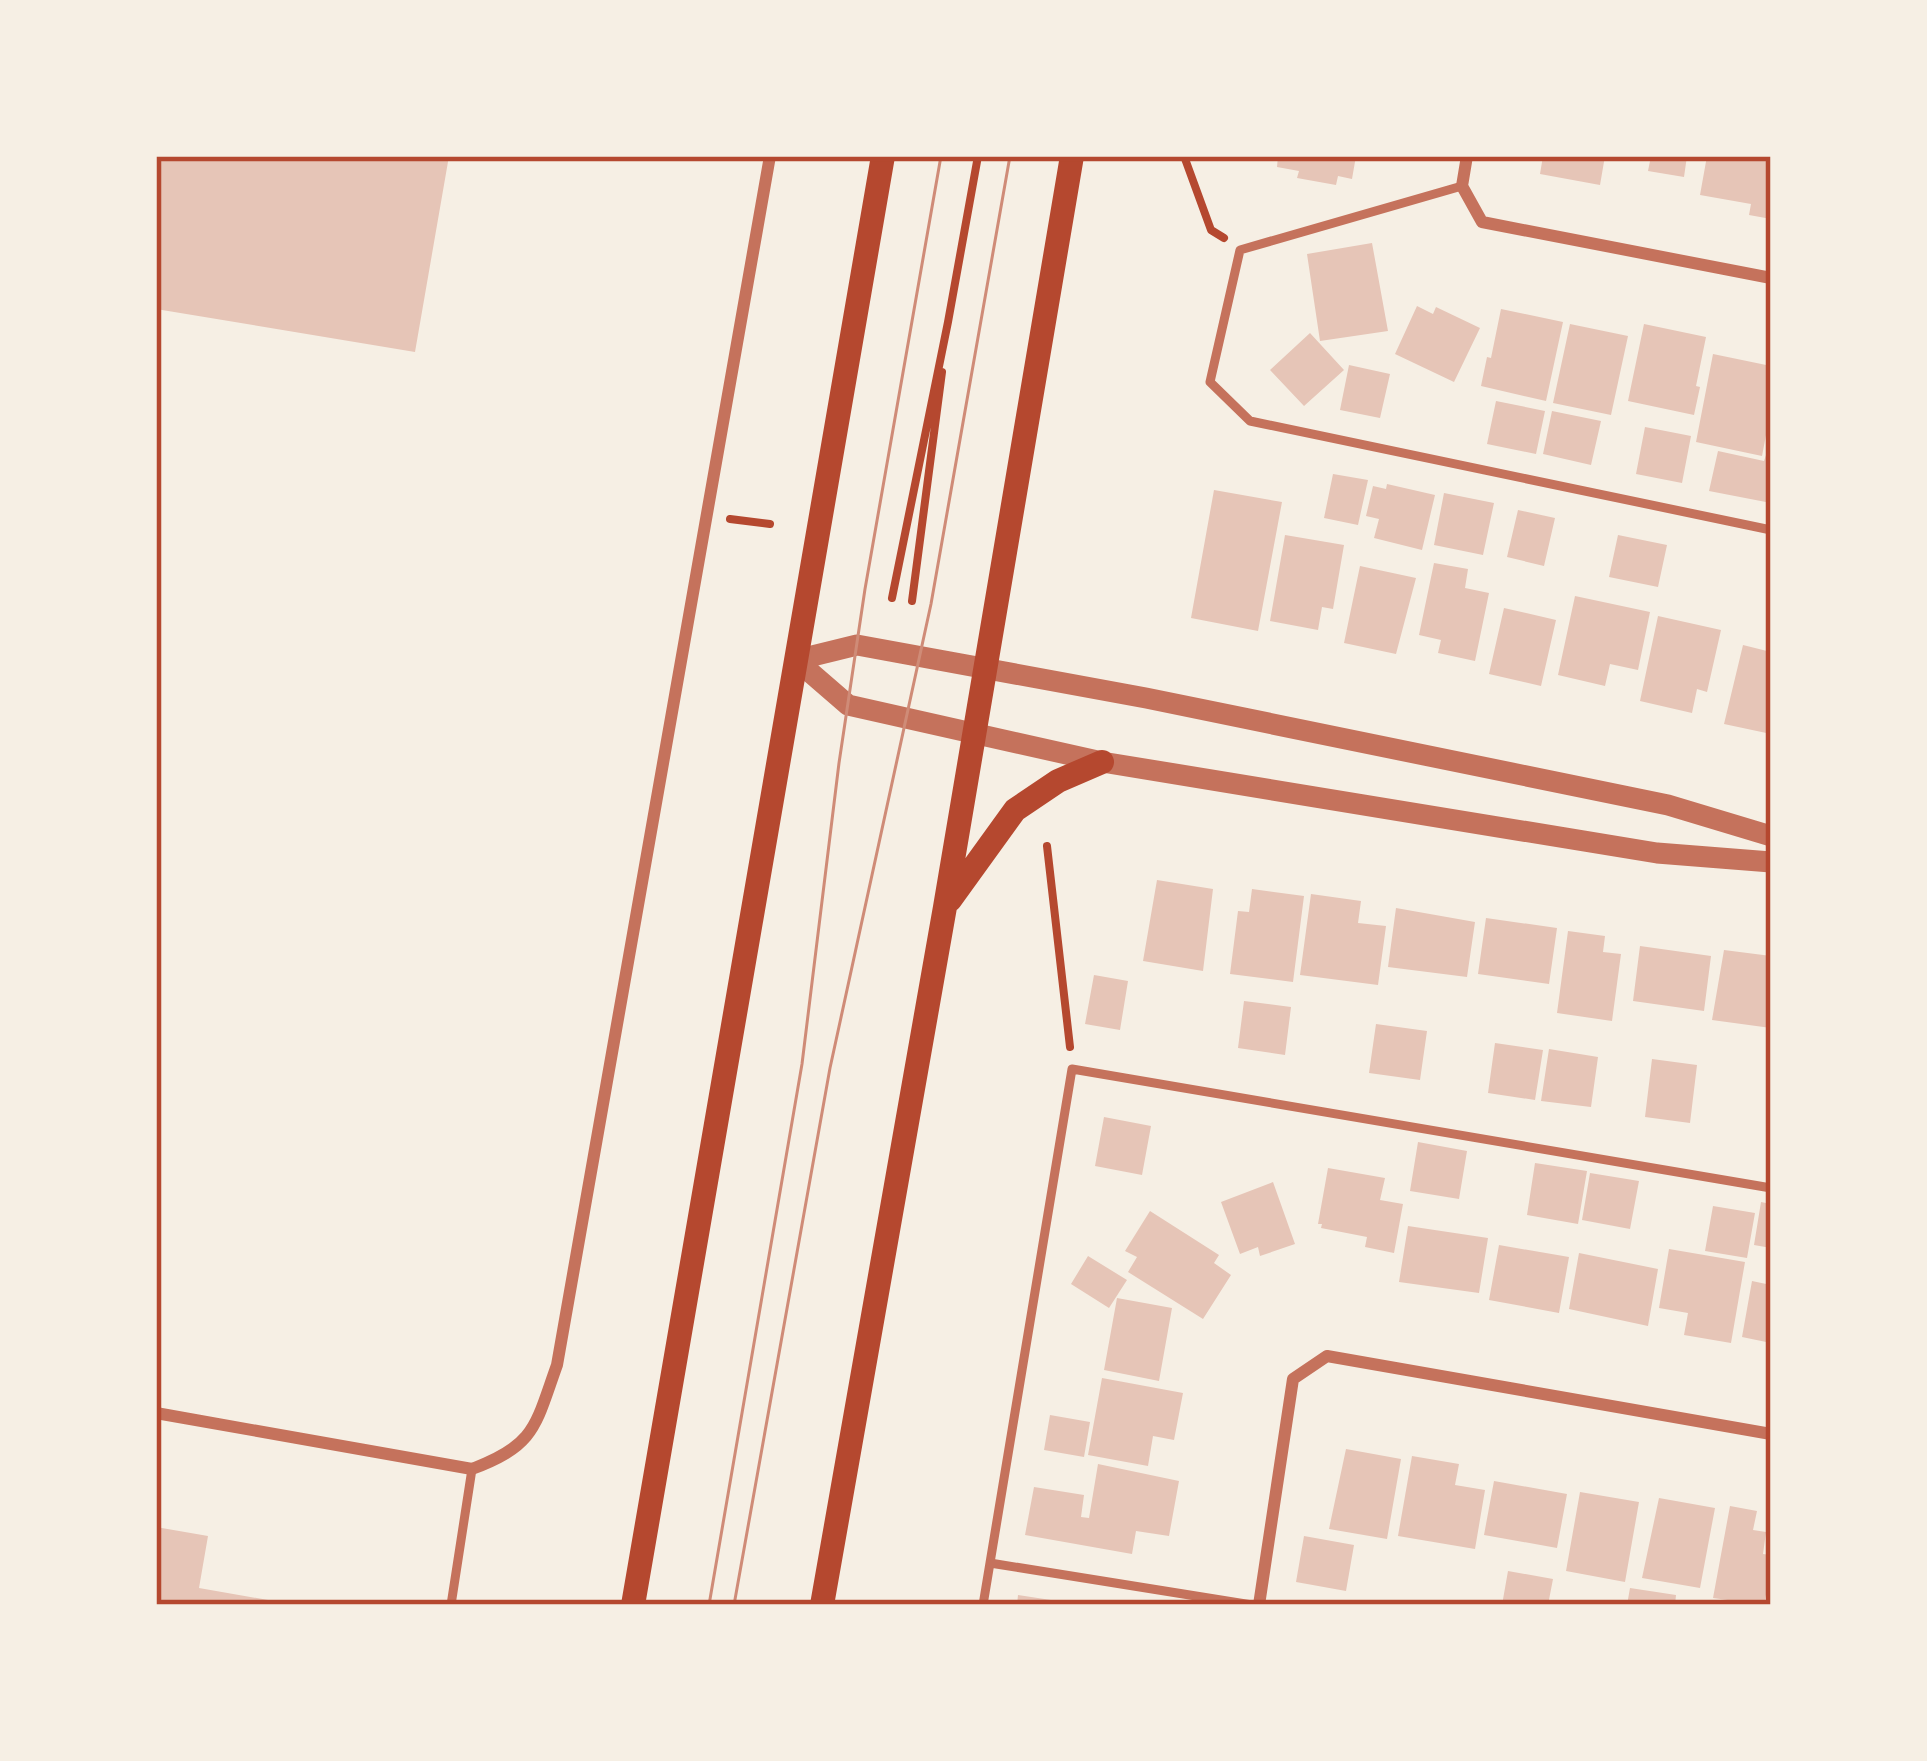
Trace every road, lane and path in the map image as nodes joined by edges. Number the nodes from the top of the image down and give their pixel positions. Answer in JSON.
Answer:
{"nodes":[{"id":1,"x":770,"y":156,"type":"edge"},
{"id":2,"x":883,"y":156,"type":"edge"},
{"id":3,"x":978,"y":156,"type":"edge"},
{"id":4,"x":1072,"y":156,"type":"edge"},
{"id":5,"x":1184,"y":156,"type":"edge"},
{"id":6,"x":1467,"y":156,"type":"edge"},
{"id":7,"x":1462,"y":186,"type":"junction"},
{"id":8,"x":1240,"y":250,"type":"junction"},
{"id":9,"x":1771,"y":278,"type":"edge"},
{"id":10,"x":948,"y":322,"type":"junction"},
{"id":11,"x":744,"y":521,"type":"dead end"},
{"id":12,"x":770,"y":524,"type":"dead end"},
{"id":13,"x":1771,"y":530,"type":"edge"},
{"id":14,"x":892,"y":598,"type":"dead end"},
{"id":15,"x":912,"y":601,"type":"dead end"},
{"id":16,"x":796,"y":660,"type":"junction"},
{"id":17,"x":985,"y":668,"type":"junction"},
{"id":18,"x":974,"y":735,"type":"junction"},
{"id":19,"x":1102,"y":762,"type":"junction"},
{"id":20,"x":1771,"y":836,"type":"edge"},
{"id":21,"x":1047,"y":846,"type":"dead end"},
{"id":22,"x":1771,"y":862,"type":"edge"},
{"id":23,"x":945,"y":907,"type":"junction"},
{"id":24,"x":1072,"y":1069,"type":"junction"},
{"id":25,"x":1771,"y":1188,"type":"edge"},
{"id":26,"x":156,"y":1414,"type":"edge"},
{"id":27,"x":1771,"y":1434,"type":"edge"},
{"id":28,"x":472,"y":1469,"type":"junction"},
{"id":29,"x":989,"y":1563,"type":"junction"},
{"id":30,"x":451,"y":1605,"type":"edge"},
{"id":31,"x":633,"y":1605,"type":"edge"},
{"id":32,"x":822,"y":1605,"type":"edge"},
{"id":33,"x":983,"y":1605,"type":"edge"},
{"id":34,"x":1256,"y":1605,"type":"edge"}],
"edges":[{"from":1,"to":28,"type":"street"},
{"from":2,"to":16,"type":"main road"},
{"from":3,"to":10,"type":"path"},
{"from":4,"to":17,"type":"main road"},
{"from":5,"to":8,"type":"path"},
{"from":6,"to":7,"type":"street"},
{"from":7,"to":8,"type":"lane"},
{"from":7,"to":9,"type":"street"},
{"from":8,"to":13,"type":"lane"},
{"from":10,"to":14,"type":"path"},
{"from":10,"to":15,"type":"path"},
{"from":11,"to":12,"type":"path"},
{"from":16,"to":17,"type":"street"},
{"from":16,"to":18,"type":"street"},
{"from":16,"to":31,"type":"main road"},
{"from":17,"to":18,"type":"main road"},
{"from":17,"to":20,"type":"street"},
{"from":18,"to":19,"type":"street"},
{"from":18,"to":23,"type":"main road"},
{"from":19,"to":22,"type":"street"},
{"from":19,"to":23,"type":"main road"},
{"from":21,"to":24,"type":"path"},
{"from":23,"to":32,"type":"main road"},
{"from":24,"to":25,"type":"lane"},
{"from":24,"to":29,"type":"lane"},
{"from":26,"to":28,"type":"street"},
{"from":27,"to":34,"type":"street"},
{"from":28,"to":30,"type":"lane"},
{"from":29,"to":33,"type":"lane"},
{"from":29,"to":34,"type":"lane"}]}
